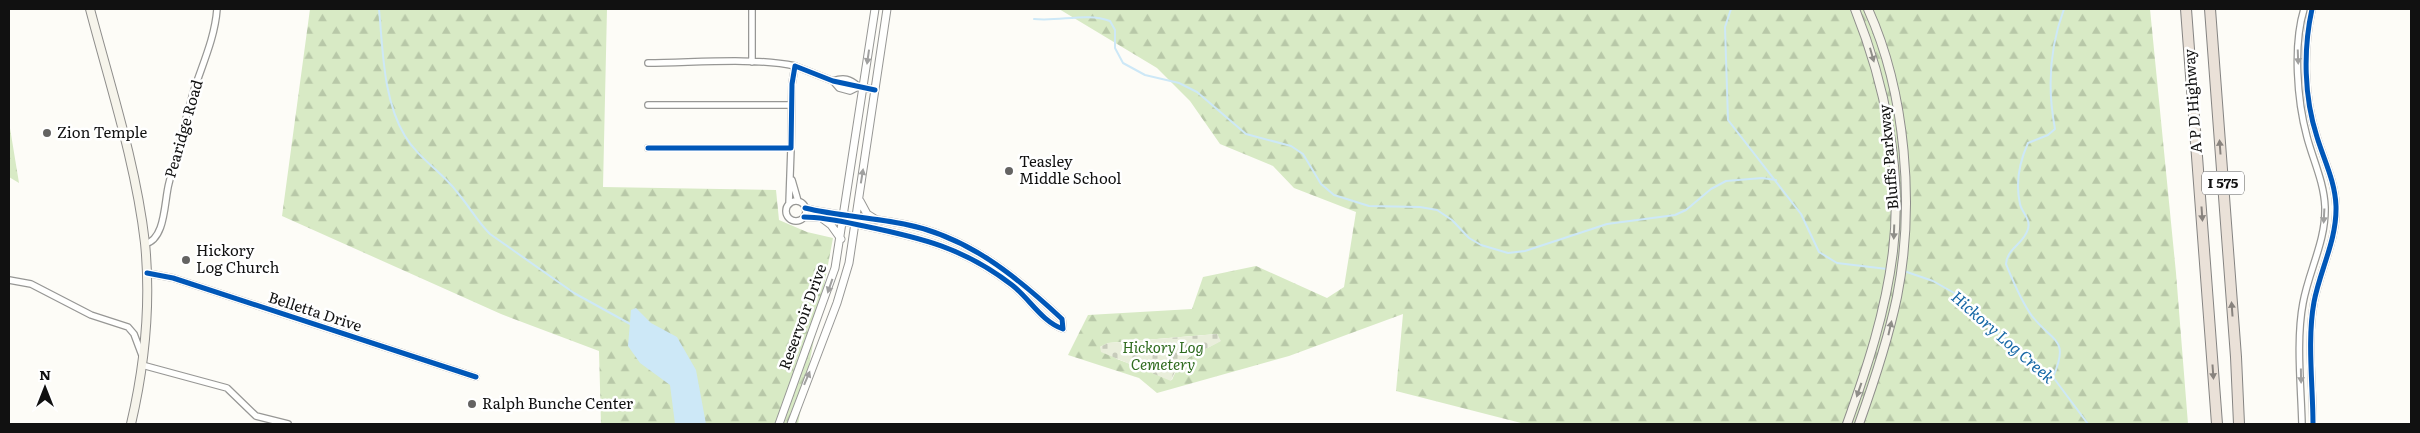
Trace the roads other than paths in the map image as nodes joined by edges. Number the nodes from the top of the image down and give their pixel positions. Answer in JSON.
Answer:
{"nodes":[{"id":1,"x":90,"y":9,"type":"edge"},
{"id":2,"x":217,"y":9,"type":"edge"},
{"id":3,"x":752,"y":9,"type":"edge"},
{"id":4,"x":876,"y":9,"type":"edge"},
{"id":5,"x":887,"y":9,"type":"edge"},
{"id":6,"x":1855,"y":9,"type":"edge"},
{"id":7,"x":1868,"y":9,"type":"edge"},
{"id":8,"x":2186,"y":9,"type":"edge"},
{"id":9,"x":2210,"y":9,"type":"edge"},
{"id":10,"x":2304,"y":9,"type":"edge"},
{"id":11,"x":2312,"y":9,"type":"edge"},
{"id":12,"x":752,"y":62,"type":"junction"},
{"id":13,"x":648,"y":63,"type":"dead end"},
{"id":14,"x":796,"y":66,"type":"junction"},
{"id":15,"x":833,"y":81,"type":"junction"},
{"id":16,"x":861,"y":87,"type":"junction"},
{"id":17,"x":875,"y":90,"type":"junction"},
{"id":18,"x":648,"y":105,"type":"dead end"},
{"id":19,"x":791,"y":106,"type":"junction"},
{"id":20,"x":648,"y":148,"type":"dead end"},
{"id":21,"x":792,"y":148,"type":"junction"},
{"id":22,"x":792,"y":180,"type":"junction"},
{"id":23,"x":859,"y":198,"type":"junction"},
{"id":24,"x":798,"y":201,"type":"junction"},
{"id":25,"x":789,"y":204,"type":"junction"},
{"id":26,"x":805,"y":208,"type":"junction"},
{"id":27,"x":804,"y":217,"type":"junction"},
{"id":28,"x":844,"y":218,"type":"junction"},
{"id":29,"x":823,"y":219,"type":"junction"},
{"id":30,"x":875,"y":219,"type":"junction"},
{"id":31,"x":856,"y":220,"type":"junction"},
{"id":32,"x":841,"y":239,"type":"junction"},
{"id":33,"x":145,"y":244,"type":"junction"},
{"id":34,"x":147,"y":273,"type":"junction"},
{"id":35,"x":9,"y":280,"type":"edge"},
{"id":36,"x":2236,"y":357,"type":"junction"},
{"id":37,"x":143,"y":362,"type":"junction"},
{"id":38,"x":476,"y":377,"type":"dead end"},
{"id":39,"x":1852,"y":410,"type":"junction"},
{"id":40,"x":1863,"y":414,"type":"junction"},
{"id":41,"x":131,"y":424,"type":"edge"},
{"id":42,"x":288,"y":424,"type":"edge"},
{"id":43,"x":779,"y":424,"type":"edge"},
{"id":44,"x":791,"y":424,"type":"edge"},
{"id":45,"x":1848,"y":424,"type":"edge"},
{"id":46,"x":1860,"y":424,"type":"edge"},
{"id":47,"x":2217,"y":424,"type":"edge"},
{"id":48,"x":2239,"y":424,"type":"edge"},
{"id":49,"x":2243,"y":424,"type":"edge"},
{"id":50,"x":2302,"y":424,"type":"edge"},
{"id":51,"x":2313,"y":424,"type":"edge"}],
"edges":[{"from":1,"to":33,"type":"main road"},
{"from":2,"to":33,"type":"street","name":"Pearidge Road"},
{"from":3,"to":12,"type":"street"},
{"from":4,"to":16,"type":"street","name":"Reservoir Drive","one_way":true},
{"from":5,"to":17,"type":"street","name":"Reservoir Drive"},
{"from":6,"to":39,"type":"main road","name":"Bluffs Parkway","one_way":true},
{"from":40,"to":7,"type":"main road","name":"Bluffs Parkway","one_way":true},
{"from":8,"to":47,"type":"highway","name":"A P D Highway","number":"I 575","one_way":true},
{"from":36,"to":9,"type":"highway","number":"I 575","one_way":true},
{"from":10,"to":50,"type":"street","one_way":true},
{"from":11,"to":51,"type":"street"},
{"from":12,"to":13,"type":"street"},
{"from":12,"to":14,"type":"street"},
{"from":14,"to":15,"type":"street"},
{"from":14,"to":19,"type":"street"},
{"from":15,"to":16,"type":"street"},
{"from":15,"to":16,"type":"street"},
{"from":16,"to":17,"type":"street"},
{"from":16,"to":28,"type":"street","name":"Reservoir Drive"},
{"from":23,"to":17,"type":"street","name":"Reservoir Drive","one_way":true},
{"from":18,"to":19,"type":"street"},
{"from":19,"to":21,"type":"street"},
{"from":20,"to":21,"type":"street"},
{"from":21,"to":22,"type":"street"},
{"from":22,"to":24,"type":"street"},
{"from":22,"to":25,"type":"street"},
{"from":23,"to":30,"type":"street"},
{"from":23,"to":31,"type":"street","name":"Reservoir Drive"},
{"from":24,"to":25,"type":"street"},
{"from":24,"to":26,"type":"street"},
{"from":25,"to":27,"type":"street"},
{"from":26,"to":27,"type":"street"},
{"from":26,"to":28,"type":"street"},
{"from":27,"to":29,"type":"street"},
{"from":28,"to":29,"type":"street"},
{"from":28,"to":31,"type":"street"},
{"from":28,"to":32,"type":"street","name":"Reservoir Drive"},
{"from":29,"to":32,"type":"street"},
{"from":30,"to":31,"type":"street"},
{"from":30,"to":31,"type":"street"},
{"from":44,"to":31,"type":"street","name":"Reservoir Drive","one_way":true},
{"from":32,"to":43,"type":"street","name":"Reservoir Drive","one_way":true},
{"from":33,"to":34,"type":"main road"},
{"from":34,"to":37,"type":"main road"},
{"from":34,"to":38,"type":"street","name":"Belletta Drive"},
{"from":35,"to":37,"type":"street"},
{"from":36,"to":48,"type":"highway","number":"I 575"},
{"from":36,"to":49,"type":"highway"},
{"from":37,"to":41,"type":"main road"},
{"from":37,"to":42,"type":"street"},
{"from":39,"to":40,"type":"main road"},
{"from":39,"to":45,"type":"main road","name":"Bluffs Parkway"},
{"from":40,"to":46,"type":"main road","name":"Bluffs Parkway"}]}
